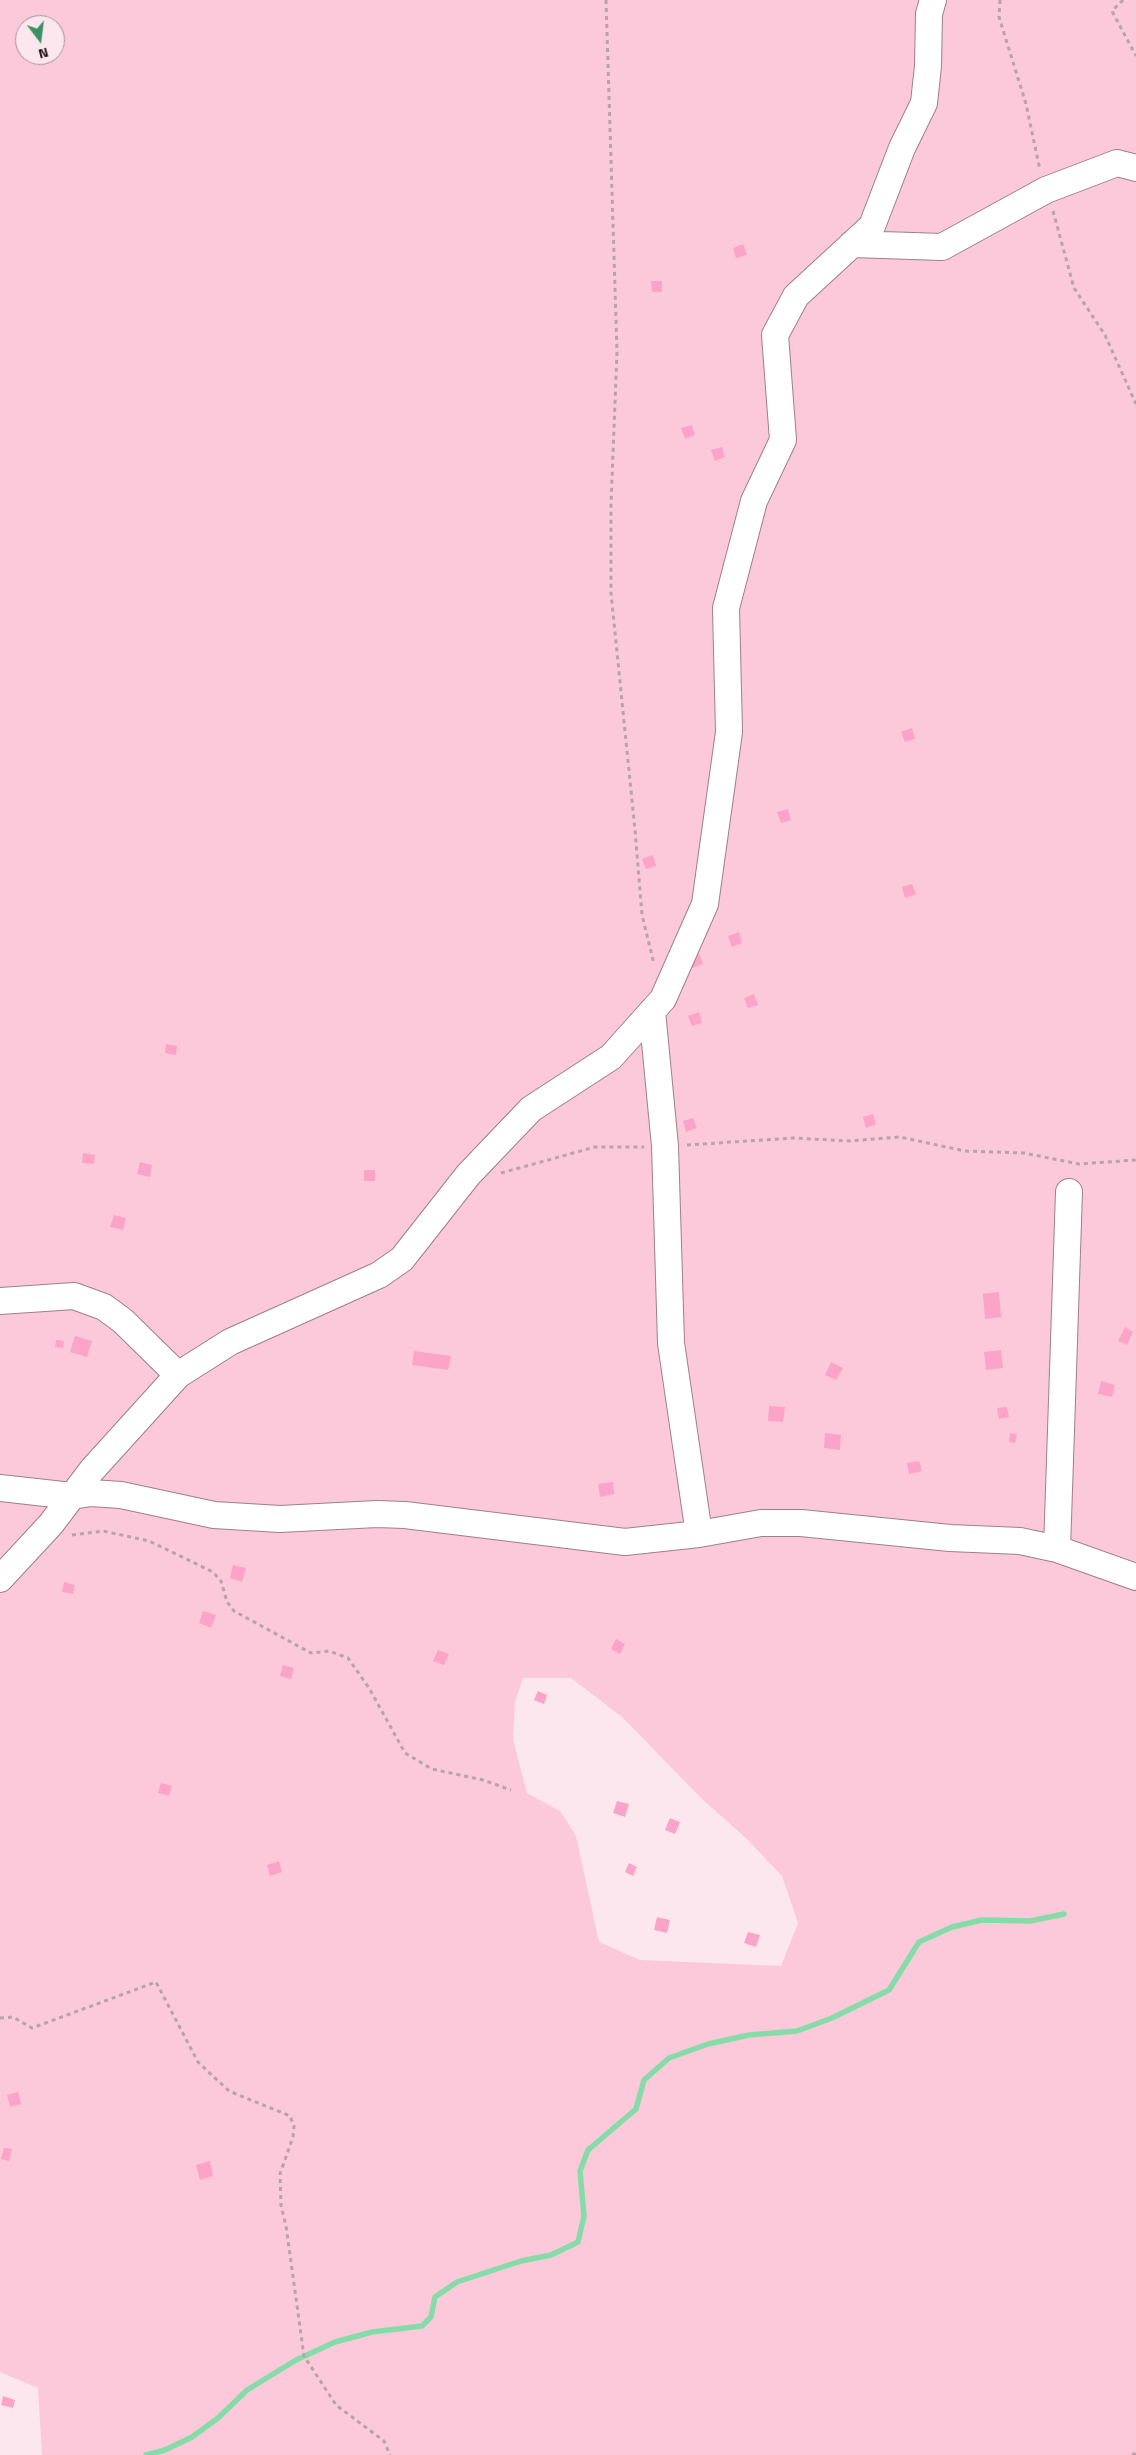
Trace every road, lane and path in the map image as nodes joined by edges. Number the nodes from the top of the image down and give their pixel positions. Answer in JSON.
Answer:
{"nodes":[{"id":1,"x":606,"y":0,"type":"edge"},
{"id":2,"x":933,"y":0,"type":"edge"},
{"id":3,"x":1123,"y":0,"type":"edge"},
{"id":4,"x":1136,"y":56,"type":"edge"},
{"id":5,"x":1136,"y":168,"type":"edge"},
{"id":6,"x":852,"y":244,"type":"junction"},
{"id":7,"x":658,"y":1005,"type":"junction"},
{"id":8,"x":665,"y":1146,"type":"junction"},
{"id":9,"x":1136,"y":1160,"type":"edge"},
{"id":10,"x":468,"y":1175,"type":"junction"},
{"id":11,"x":1069,"y":1192,"type":"dead end"},
{"id":12,"x":0,"y":1301,"type":"edge"},
{"id":13,"x":178,"y":1375,"type":"junction"},
{"id":14,"x":0,"y":1488,"type":"edge"},
{"id":15,"x":72,"y":1496,"type":"junction"},
{"id":16,"x":699,"y":1534,"type":"junction"},
{"id":17,"x":67,"y":1538,"type":"dead end"},
{"id":18,"x":1057,"y":1549,"type":"junction"},
{"id":19,"x":1136,"y":1577,"type":"edge"},
{"id":20,"x":0,"y":1579,"type":"edge"},
{"id":21,"x":511,"y":1790,"type":"dead end"},
{"id":22,"x":0,"y":2018,"type":"edge"},
{"id":23,"x":1136,"y":2453,"type":"edge"},
{"id":24,"x":390,"y":2455,"type":"edge"},
{"id":25,"x":1132,"y":2455,"type":"edge"}],
"edges":[{"from":1,"to":7,"type":"path"},
{"from":2,"to":6,"type":"street"},
{"from":3,"to":4,"type":"path"},
{"from":5,"to":6,"type":"street"},
{"from":6,"to":7,"type":"street"},
{"from":7,"to":8,"type":"street"},
{"from":7,"to":10,"type":"street"},
{"from":8,"to":9,"type":"path"},
{"from":8,"to":10,"type":"path"},
{"from":8,"to":16,"type":"street"},
{"from":10,"to":13,"type":"street"},
{"from":11,"to":18,"type":"street"},
{"from":12,"to":13,"type":"street"},
{"from":13,"to":15,"type":"street"},
{"from":14,"to":15,"type":"street"},
{"from":15,"to":16,"type":"street"},
{"from":15,"to":20,"type":"street"},
{"from":16,"to":18,"type":"street"},
{"from":17,"to":21,"type":"path"},
{"from":18,"to":19,"type":"street"},
{"from":22,"to":24,"type":"path"},
{"from":23,"to":25,"type":"path"}]}
